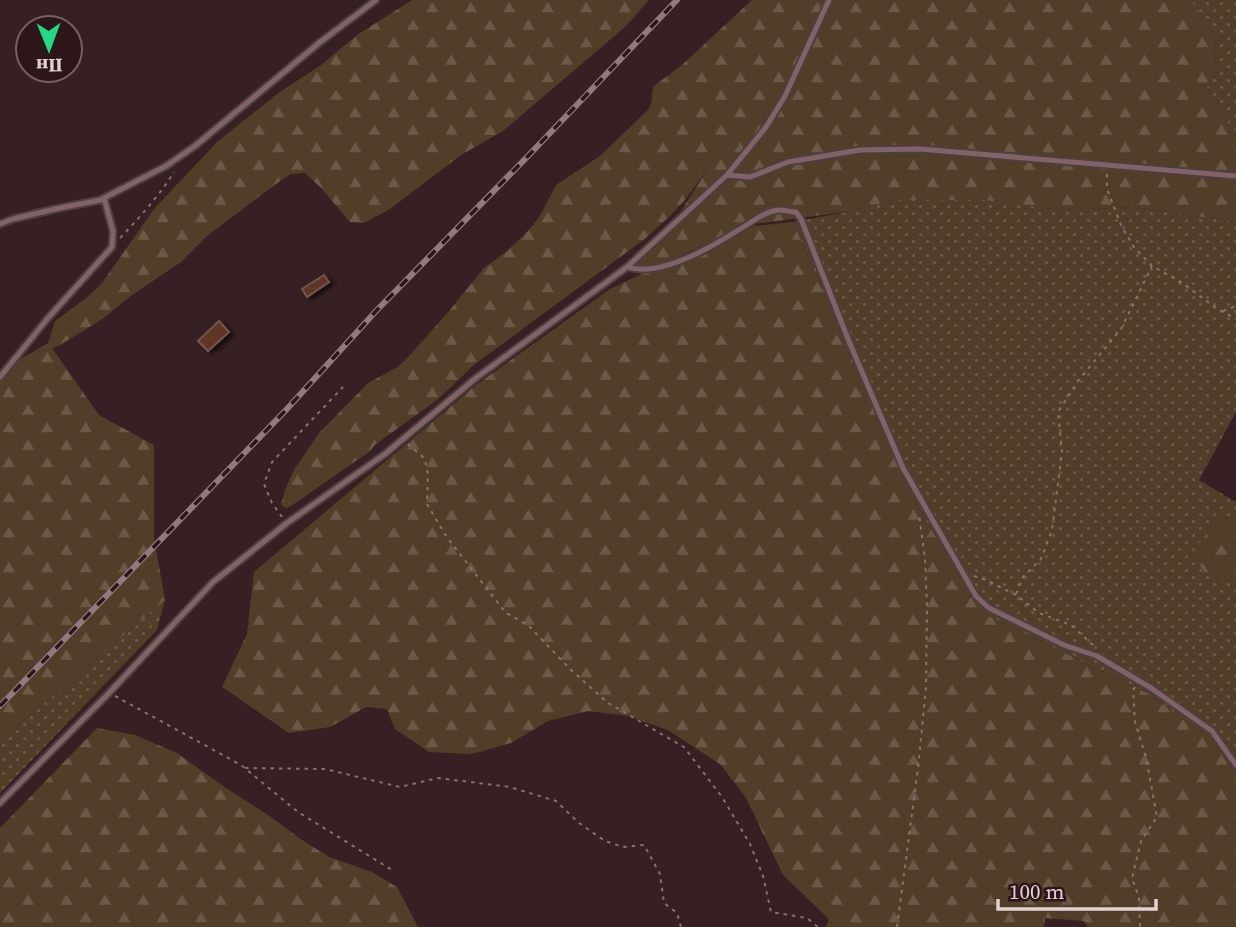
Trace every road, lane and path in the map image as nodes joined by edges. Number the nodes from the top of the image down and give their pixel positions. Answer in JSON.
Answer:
{"nodes":[{"id":1,"x":376,"y":0,"type":"edge"},
{"id":2,"x":829,"y":0,"type":"edge"},
{"id":3,"x":185,"y":153,"type":"junction"},
{"id":4,"x":1107,"y":165,"type":"junction"},
{"id":5,"x":727,"y":175,"type":"junction"},
{"id":6,"x":1236,"y":176,"type":"edge"},
{"id":7,"x":104,"y":198,"type":"junction"},
{"id":8,"x":0,"y":224,"type":"edge"},
{"id":9,"x":112,"y":247,"type":"junction"},
{"id":10,"x":1152,"y":266,"type":"junction"},
{"id":11,"x":627,"y":267,"type":"junction"},
{"id":12,"x":1236,"y":306,"type":"edge"},
{"id":13,"x":1222,"y":311,"type":"junction"},
{"id":14,"x":1236,"y":319,"type":"edge"},
{"id":15,"x":0,"y":377,"type":"edge"},
{"id":16,"x":343,"y":387,"type":"dead end"},
{"id":17,"x":402,"y":439,"type":"junction"},
{"id":18,"x":917,"y":492,"type":"junction"},
{"id":19,"x":287,"y":523,"type":"junction"},
{"id":20,"x":962,"y":573,"type":"junction"},
{"id":21,"x":1016,"y":595,"type":"junction"},
{"id":22,"x":1101,"y":652,"type":"dead end"},
{"id":23,"x":1139,"y":681,"type":"junction"},
{"id":24,"x":109,"y":693,"type":"junction"},
{"id":25,"x":1236,"y":765,"type":"edge"},
{"id":26,"x":245,"y":768,"type":"junction"},
{"id":27,"x":0,"y":803,"type":"edge"},
{"id":28,"x":393,"y":870,"type":"dead end"},
{"id":29,"x":681,"y":927,"type":"edge"},
{"id":30,"x":818,"y":927,"type":"edge"},
{"id":31,"x":897,"y":927,"type":"edge"},
{"id":32,"x":1140,"y":927,"type":"edge"}],
"edges":[{"from":1,"to":3,"type":"lane"},
{"from":2,"to":5,"type":"lane"},
{"from":3,"to":7,"type":"lane"},
{"from":3,"to":9,"type":"path"},
{"from":4,"to":5,"type":"lane"},
{"from":4,"to":6,"type":"lane"},
{"from":4,"to":10,"type":"path"},
{"from":5,"to":11,"type":"lane"},
{"from":7,"to":8,"type":"lane"},
{"from":7,"to":9,"type":"lane"},
{"from":9,"to":15,"type":"lane"},
{"from":10,"to":13,"type":"path"},
{"from":10,"to":21,"type":"path"},
{"from":11,"to":17,"type":"lane"},
{"from":11,"to":18,"type":"lane"},
{"from":12,"to":13,"type":"path"},
{"from":13,"to":14,"type":"path"},
{"from":16,"to":19,"type":"path"},
{"from":17,"to":19,"type":"lane"},
{"from":17,"to":30,"type":"path"},
{"from":18,"to":20,"type":"lane"},
{"from":18,"to":31,"type":"path"},
{"from":19,"to":24,"type":"lane"},
{"from":20,"to":21,"type":"path"},
{"from":20,"to":23,"type":"lane"},
{"from":21,"to":22,"type":"path"},
{"from":23,"to":25,"type":"lane"},
{"from":23,"to":32,"type":"path"},
{"from":24,"to":26,"type":"path"},
{"from":24,"to":27,"type":"lane"},
{"from":26,"to":28,"type":"path"},
{"from":26,"to":29,"type":"path"}]}
